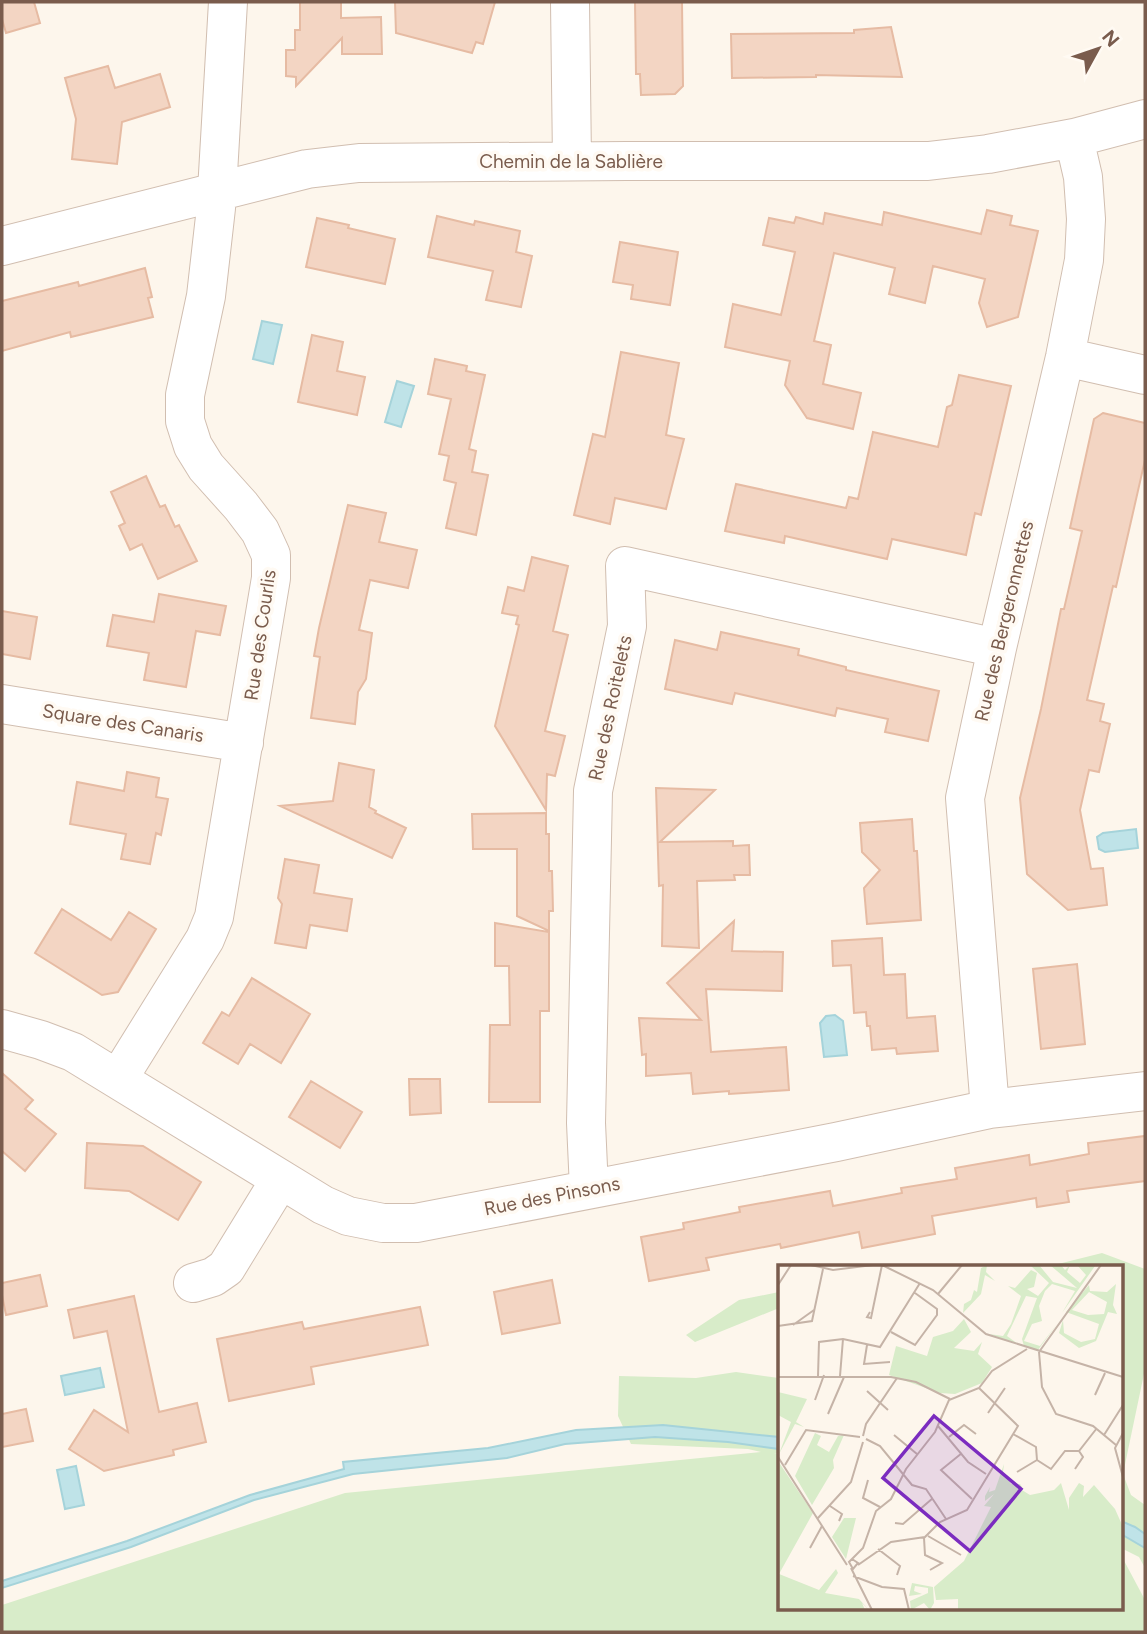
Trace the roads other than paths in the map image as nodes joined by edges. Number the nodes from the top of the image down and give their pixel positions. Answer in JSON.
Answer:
{"nodes":[{"id":1,"x":228,"y":2,"type":"edge"},
{"id":2,"x":570,"y":2,"type":"edge"},
{"id":3,"x":1145,"y":119,"type":"edge"},
{"id":4,"x":1074,"y":138,"type":"junction"},
{"id":5,"x":572,"y":161,"type":"junction"},
{"id":6,"x":216,"y":191,"type":"junction"},
{"id":7,"x":2,"y":246,"type":"edge"},
{"id":8,"x":1065,"y":357,"type":"junction"},
{"id":9,"x":1145,"y":375,"type":"edge"},
{"id":10,"x":997,"y":648,"type":"junction"},
{"id":11,"x":2,"y":704,"type":"edge"},
{"id":12,"x":244,"y":743,"type":"junction"},
{"id":13,"x":2,"y":1030,"type":"edge"},
{"id":14,"x":118,"y":1079,"type":"junction"},
{"id":15,"x":1145,"y":1091,"type":"edge"},
{"id":16,"x":990,"y":1110,"type":"junction"},
{"id":17,"x":280,"y":1180,"type":"junction"},
{"id":18,"x":589,"y":1189,"type":"junction"},
{"id":19,"x":194,"y":1283,"type":"dead end"}],
"edges":[{"from":1,"to":6,"type":"street","name":"Rue des Courlis"},
{"from":2,"to":5,"type":"street"},
{"from":3,"to":4,"type":"street","name":"Chemin de la Sablière"},
{"from":4,"to":5,"type":"street","name":"Chemin de la Sablière"},
{"from":4,"to":8,"type":"street","name":"Rue des Bergeronnettes"},
{"from":5,"to":6,"type":"street","name":"Chemin de la Sablière"},
{"from":6,"to":7,"type":"street","name":"Chemin de la Sablière"},
{"from":6,"to":12,"type":"street","name":"Rue des Courlis"},
{"from":8,"to":9,"type":"street"},
{"from":8,"to":10,"type":"street","name":"Rue des Bergeronnettes"},
{"from":10,"to":16,"type":"street","name":"Rue des Bergeronnettes"},
{"from":10,"to":18,"type":"street","name":"Rue des Roitelets"},
{"from":11,"to":12,"type":"street","name":"Square des Canaris"},
{"from":12,"to":14,"type":"street","name":"Rue des Courlis"},
{"from":13,"to":14,"type":"street","name":"Rue des Pinsons"},
{"from":14,"to":17,"type":"street","name":"Rue des Pinsons"},
{"from":15,"to":16,"type":"street","name":"Rue des Pinsons"},
{"from":16,"to":18,"type":"street","name":"Rue des Pinsons"},
{"from":17,"to":18,"type":"street","name":"Rue des Pinsons"},
{"from":17,"to":19,"type":"street"}]}
